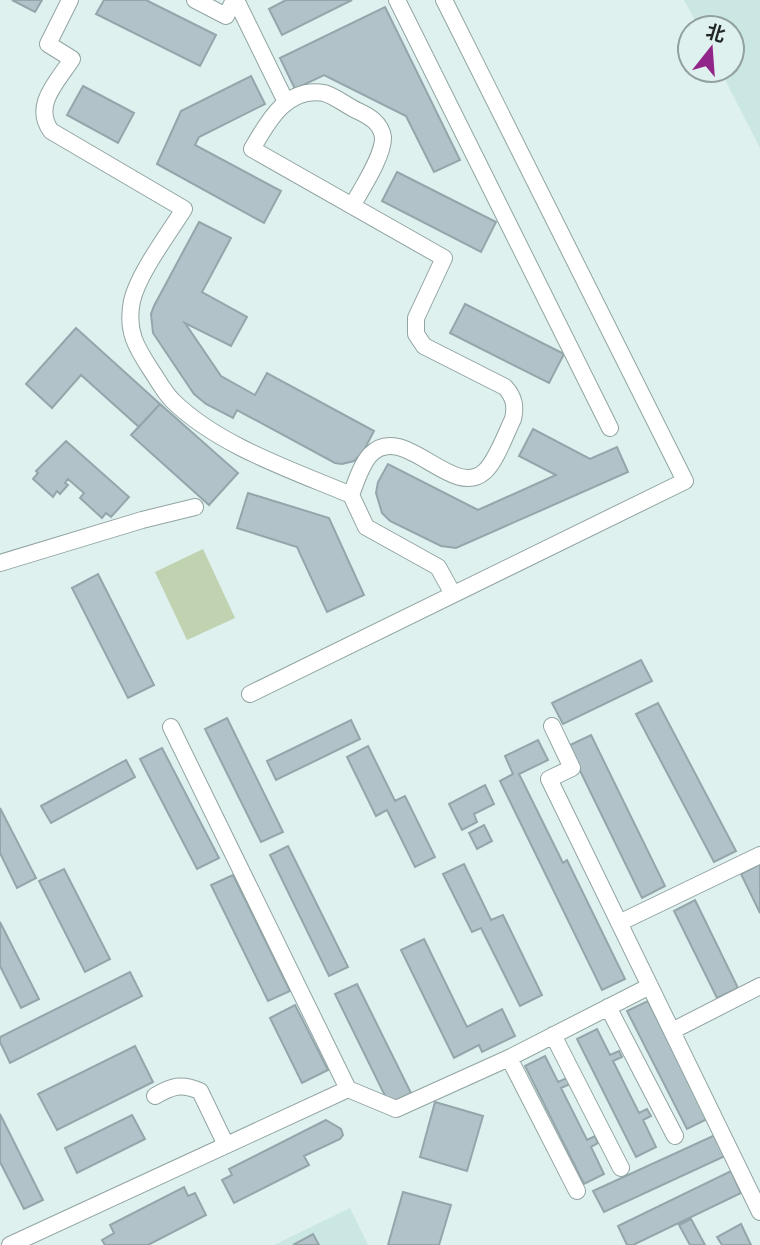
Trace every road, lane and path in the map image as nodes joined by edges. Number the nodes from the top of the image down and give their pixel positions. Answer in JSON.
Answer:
{"nodes":[{"id":1,"x":70,"y":0,"type":"edge"},
{"id":2,"x":195,"y":0,"type":"edge"},
{"id":3,"x":235,"y":0,"type":"edge"},
{"id":4,"x":397,"y":0,"type":"edge"},
{"id":5,"x":444,"y":0,"type":"edge"},
{"id":6,"x":286,"y":102,"type":"junction"},
{"id":7,"x":352,"y":206,"type":"junction"},
{"id":8,"x":610,"y":428,"type":"dead end"},
{"id":9,"x":351,"y":495,"type":"junction"},
{"id":10,"x":195,"y":507,"type":"dead end"},
{"id":11,"x":0,"y":563,"type":"edge"},
{"id":12,"x":453,"y":594,"type":"junction"},
{"id":13,"x":250,"y":694,"type":"dead end"},
{"id":14,"x":552,"y":726,"type":"dead end"},
{"id":15,"x":171,"y":727,"type":"dead end"},
{"id":16,"x":760,"y":855,"type":"edge"},
{"id":17,"x":620,"y":923,"type":"junction"},
{"id":18,"x":650,"y":986,"type":"junction"},
{"id":19,"x":760,"y":986,"type":"edge"},
{"id":20,"x":608,"y":1007,"type":"junction"},
{"id":21,"x":672,"y":1031,"type":"junction"},
{"id":22,"x":553,"y":1035,"type":"junction"},
{"id":23,"x":509,"y":1058,"type":"junction"},
{"id":24,"x":348,"y":1089,"type":"junction"},
{"id":25,"x":155,"y":1096,"type":"dead end"},
{"id":26,"x":675,"y":1136,"type":"dead end"},
{"id":27,"x":226,"y":1145,"type":"junction"},
{"id":28,"x":621,"y":1168,"type":"dead end"},
{"id":29,"x":577,"y":1191,"type":"dead end"},
{"id":30,"x":760,"y":1212,"type":"edge"},
{"id":31,"x":10,"y":1245,"type":"edge"}],
"edges":[{"from":1,"to":9,"type":"street"},
{"from":2,"to":3,"type":"street"},
{"from":3,"to":6,"type":"street"},
{"from":4,"to":8,"type":"street"},
{"from":5,"to":12,"type":"street"},
{"from":6,"to":7,"type":"street"},
{"from":6,"to":7,"type":"street"},
{"from":7,"to":9,"type":"street"},
{"from":9,"to":12,"type":"street"},
{"from":10,"to":11,"type":"street"},
{"from":12,"to":13,"type":"street"},
{"from":14,"to":17,"type":"street"},
{"from":15,"to":24,"type":"street"},
{"from":16,"to":17,"type":"street"},
{"from":17,"to":18,"type":"street"},
{"from":18,"to":20,"type":"street"},
{"from":18,"to":21,"type":"street"},
{"from":19,"to":21,"type":"street"},
{"from":20,"to":22,"type":"street"},
{"from":20,"to":26,"type":"street"},
{"from":21,"to":30,"type":"street"},
{"from":22,"to":23,"type":"street"},
{"from":22,"to":28,"type":"street"},
{"from":23,"to":24,"type":"street"},
{"from":23,"to":29,"type":"street"},
{"from":24,"to":27,"type":"street"},
{"from":25,"to":27,"type":"street"},
{"from":27,"to":31,"type":"street"}]}
